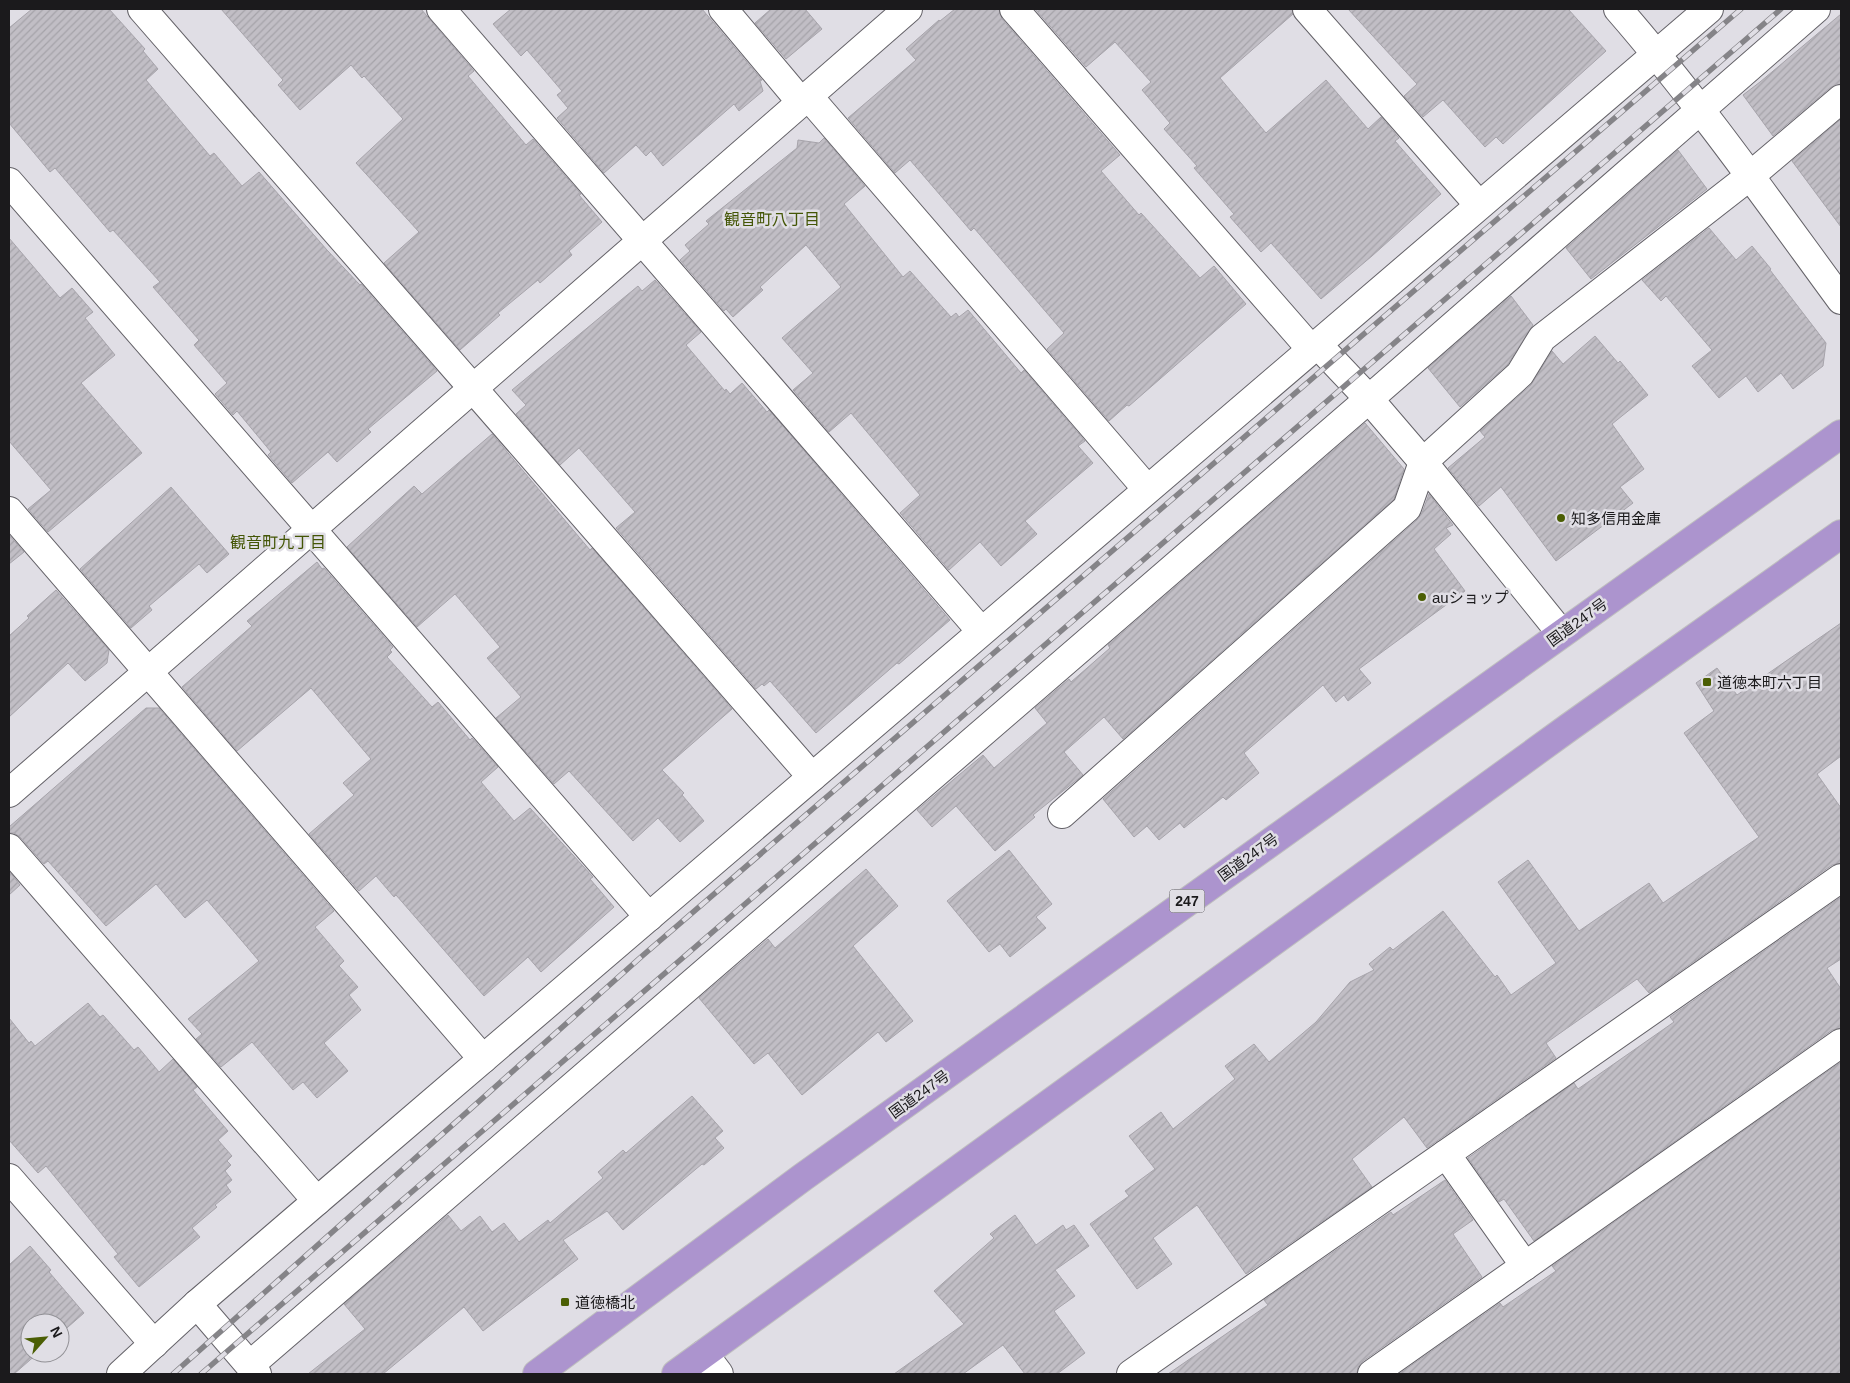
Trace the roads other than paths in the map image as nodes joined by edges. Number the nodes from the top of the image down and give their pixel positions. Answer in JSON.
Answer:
{"nodes":[{"id":1,"x":142,"y":9,"type":"edge"},
{"id":2,"x":441,"y":9,"type":"edge"},
{"id":3,"x":723,"y":9,"type":"edge"},
{"id":4,"x":908,"y":9,"type":"edge"},
{"id":5,"x":1014,"y":9,"type":"edge"},
{"id":6,"x":1307,"y":9,"type":"edge"},
{"id":7,"x":1618,"y":9,"type":"edge"},
{"id":8,"x":1708,"y":9,"type":"edge"},
{"id":9,"x":1816,"y":9,"type":"edge"},
{"id":10,"x":1656,"y":53,"type":"junction"},
{"id":11,"x":804,"y":99,"type":"junction"},
{"id":12,"x":1841,"y":99,"type":"edge"},
{"id":13,"x":1701,"y":110,"type":"junction"},
{"id":14,"x":1750,"y":176,"type":"junction"},
{"id":15,"x":9,"y":182,"type":"edge"},
{"id":16,"x":1478,"y":205,"type":"junction"},
{"id":17,"x":642,"y":240,"type":"junction"},
{"id":18,"x":1841,"y":300,"type":"edge"},
{"id":19,"x":1314,"y":346,"type":"junction"},
{"id":20,"x":474,"y":388,"type":"junction"},
{"id":21,"x":1369,"y":399,"type":"junction"},
{"id":22,"x":1841,"y":434,"type":"edge"},
{"id":23,"x":1423,"y":462,"type":"junction"},
{"id":24,"x":1147,"y":489,"type":"junction"},
{"id":25,"x":9,"y":511,"type":"edge"},
{"id":26,"x":311,"y":530,"type":"junction"},
{"id":27,"x":1841,"y":534,"type":"edge"},
{"id":28,"x":981,"y":631,"type":"junction"},
{"id":29,"x":1561,"y":633,"type":"junction"},
{"id":30,"x":148,"y":672,"type":"junction"},
{"id":31,"x":812,"y":776,"type":"junction"},
{"id":32,"x":9,"y":793,"type":"edge"},
{"id":33,"x":1062,"y":814,"type":"dead end"},
{"id":34,"x":9,"y":848,"type":"edge"},
{"id":35,"x":1841,"y":878,"type":"edge"},
{"id":36,"x":649,"y":917,"type":"junction"},
{"id":37,"x":1841,"y":1043,"type":"edge"},
{"id":38,"x":483,"y":1059,"type":"junction"},
{"id":39,"x":1446,"y":1154,"type":"junction"},
{"id":40,"x":9,"y":1178,"type":"edge"},
{"id":41,"x":317,"y":1201,"type":"junction"},
{"id":42,"x":1525,"y":1266,"type":"junction"},
{"id":43,"x":197,"y":1304,"type":"junction"},
{"id":44,"x":154,"y":1344,"type":"junction"},
{"id":45,"x":712,"y":1364,"type":"edge"},
{"id":46,"x":254,"y":1370,"type":"edge"},
{"id":47,"x":121,"y":1374,"type":"edge"},
{"id":48,"x":537,"y":1374,"type":"edge"},
{"id":49,"x":676,"y":1374,"type":"edge"},
{"id":50,"x":1131,"y":1374,"type":"edge"},
{"id":51,"x":1372,"y":1374,"type":"edge"}],
"edges":[{"from":1,"to":20,"type":"street"},
{"from":2,"to":17,"type":"street"},
{"from":3,"to":11,"type":"street"},
{"from":4,"to":11,"type":"street"},
{"from":5,"to":19,"type":"street"},
{"from":6,"to":16,"type":"street"},
{"from":7,"to":10,"type":"street"},
{"from":8,"to":10,"type":"street"},
{"from":9,"to":13,"type":"street"},
{"from":10,"to":13,"type":"street"},
{"from":10,"to":16,"type":"street"},
{"from":11,"to":17,"type":"street"},
{"from":11,"to":24,"type":"street"},
{"from":12,"to":14,"type":"street"},
{"from":13,"to":14,"type":"street"},
{"from":13,"to":21,"type":"street"},
{"from":14,"to":18,"type":"street"},
{"from":14,"to":23,"type":"street"},
{"from":15,"to":26,"type":"street"},
{"from":16,"to":19,"type":"street"},
{"from":17,"to":20,"type":"street"},
{"from":17,"to":28,"type":"street"},
{"from":19,"to":21,"type":"street"},
{"from":19,"to":24,"type":"street"},
{"from":20,"to":26,"type":"street"},
{"from":20,"to":31,"type":"street"},
{"from":21,"to":23,"type":"street"},
{"from":21,"to":46,"type":"street"},
{"from":22,"to":29,"type":"highway","name":"国道247号","number":"247"},
{"from":23,"to":29,"type":"street"},
{"from":23,"to":33,"type":"street"},
{"from":24,"to":28,"type":"street"},
{"from":25,"to":30,"type":"street"},
{"from":26,"to":30,"type":"street"},
{"from":26,"to":36,"type":"street"},
{"from":27,"to":45,"type":"highway"},
{"from":28,"to":31,"type":"street"},
{"from":29,"to":48,"type":"highway","name":"国道247号","number":"247"},
{"from":30,"to":32,"type":"street"},
{"from":30,"to":38,"type":"street"},
{"from":31,"to":36,"type":"street"},
{"from":34,"to":41,"type":"street"},
{"from":35,"to":39,"type":"street"},
{"from":36,"to":38,"type":"street"},
{"from":37,"to":42,"type":"street"},
{"from":38,"to":41,"type":"street"},
{"from":39,"to":42,"type":"street"},
{"from":39,"to":50,"type":"street"},
{"from":40,"to":44,"type":"street"},
{"from":41,"to":43,"type":"street"},
{"from":42,"to":51,"type":"street"},
{"from":43,"to":44,"type":"street"},
{"from":43,"to":46,"type":"street"},
{"from":44,"to":47,"type":"street"},
{"from":45,"to":49,"type":"highway"}]}
